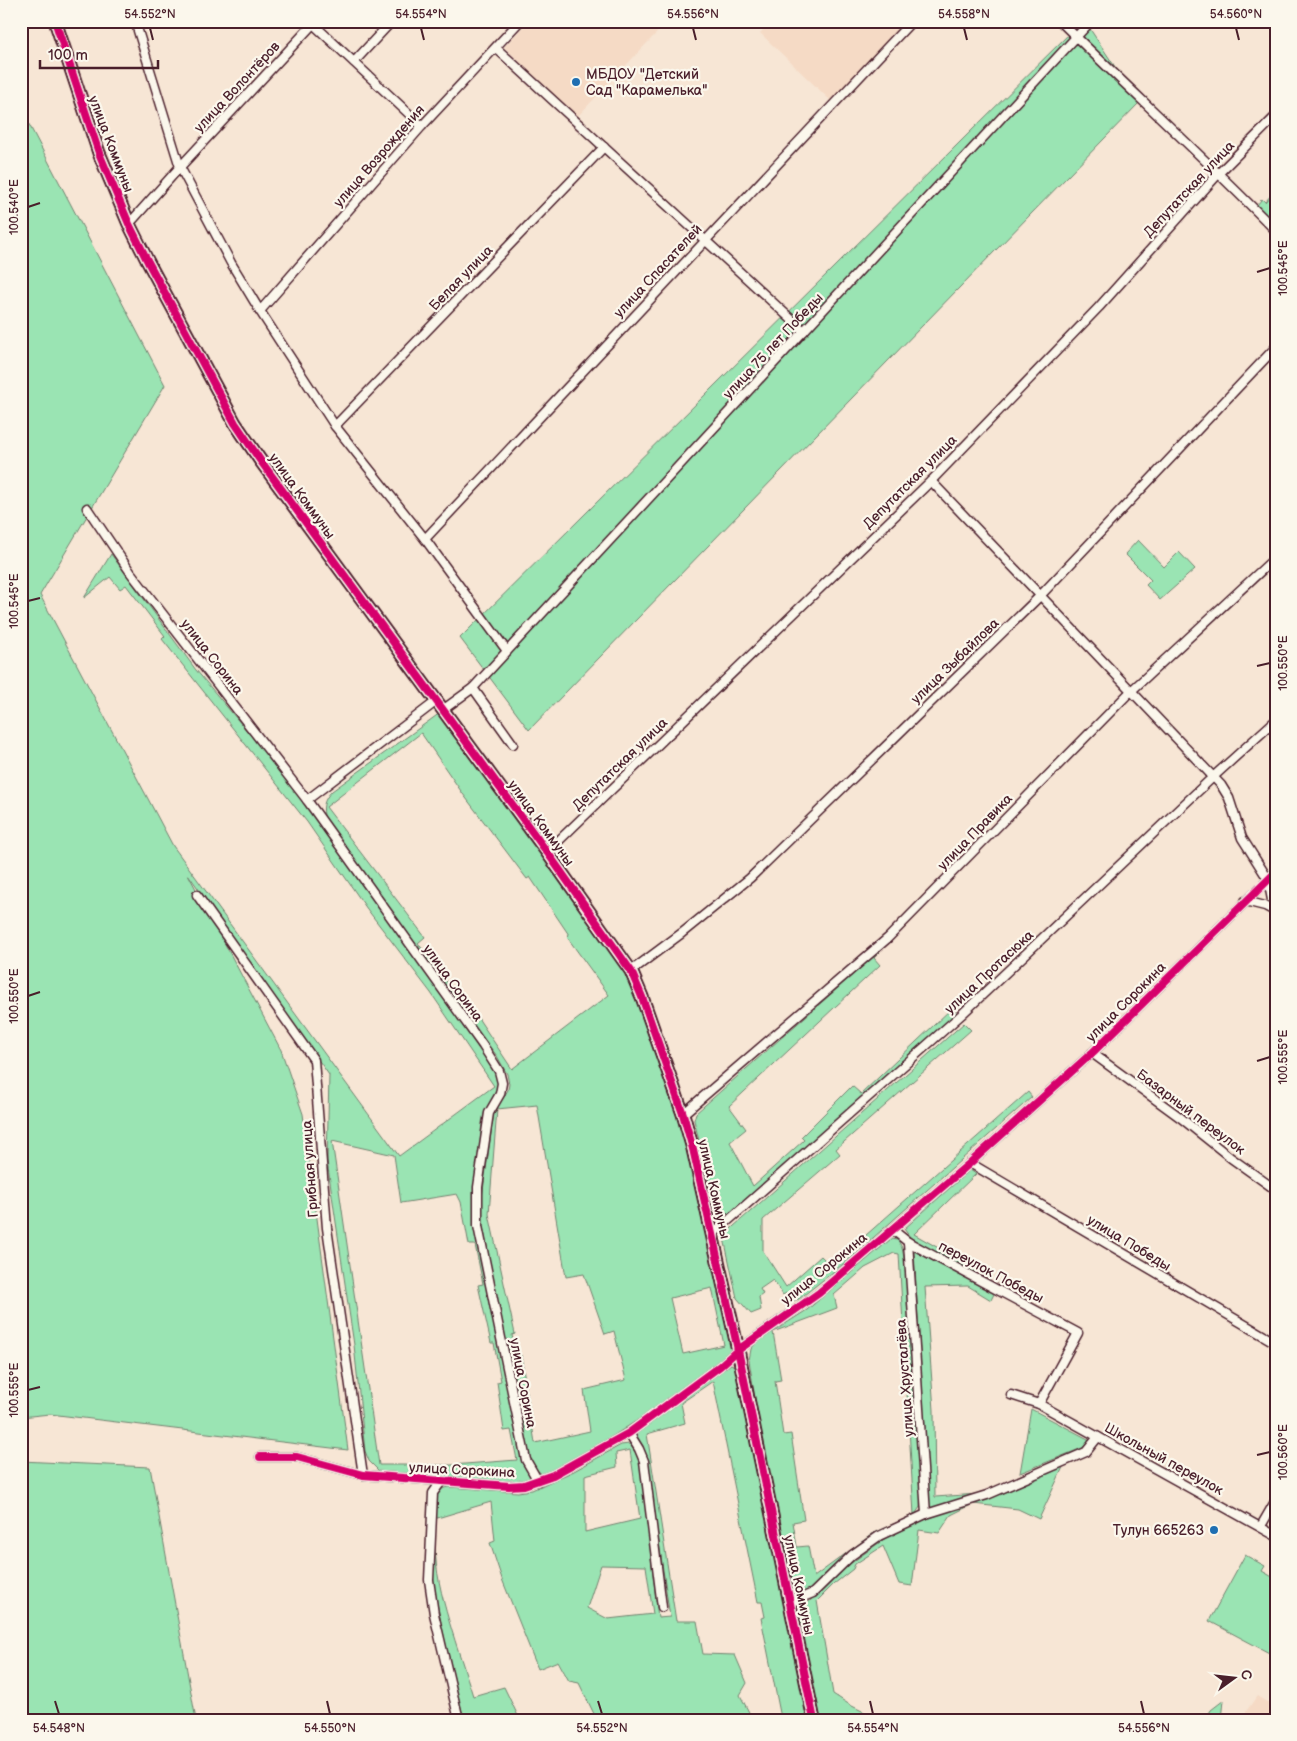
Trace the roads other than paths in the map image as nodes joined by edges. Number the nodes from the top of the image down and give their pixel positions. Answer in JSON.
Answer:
{"nodes":[{"id":1,"x":55,"y":21,"type":"edge"},
{"id":2,"x":135,"y":21,"type":"edge"},
{"id":3,"x":392,"y":21,"type":"edge"},
{"id":4,"x":520,"y":21,"type":"edge"},
{"id":5,"x":912,"y":21,"type":"edge"},
{"id":6,"x":1060,"y":21,"type":"edge"},
{"id":7,"x":1091,"y":21,"type":"edge"},
{"id":8,"x":311,"y":22,"type":"edge"},
{"id":9,"x":1076,"y":37,"type":"junction"},
{"id":10,"x":496,"y":48,"type":"junction"},
{"id":11,"x":354,"y":62,"type":"junction"},
{"id":12,"x":1276,"y":116,"type":"edge"},
{"id":13,"x":422,"y":126,"type":"junction"},
{"id":14,"x":604,"y":147,"type":"junction"},
{"id":15,"x":180,"y":167,"type":"junction"},
{"id":16,"x":1219,"y":173,"type":"junction"},
{"id":17,"x":129,"y":224,"type":"junction"},
{"id":18,"x":1276,"y":232,"type":"edge"},
{"id":19,"x":706,"y":239,"type":"junction"},
{"id":20,"x":260,"y":311,"type":"junction"},
{"id":21,"x":804,"y":330,"type":"junction"},
{"id":22,"x":1276,"y":347,"type":"edge"},
{"id":23,"x":335,"y":426,"type":"junction"},
{"id":24,"x":931,"y":481,"type":"junction"},
{"id":25,"x":87,"y":508,"type":"dead end"},
{"id":26,"x":425,"y":539,"type":"junction"},
{"id":27,"x":1276,"y":557,"type":"edge"},
{"id":28,"x":1040,"y":596,"type":"junction"},
{"id":29,"x":507,"y":651,"type":"junction"},
{"id":30,"x":473,"y":688,"type":"junction"},
{"id":31,"x":1130,"y":692,"type":"junction"},
{"id":32,"x":441,"y":705,"type":"junction"},
{"id":33,"x":1276,"y":720,"type":"edge"},
{"id":34,"x":513,"y":744,"type":"dead end"},
{"id":35,"x":1212,"y":777,"type":"junction"},
{"id":36,"x":307,"y":800,"type":"junction"},
{"id":37,"x":547,"y":852,"type":"junction"},
{"id":38,"x":1276,"y":872,"type":"edge"},
{"id":39,"x":1268,"y":879,"type":"junction"},
{"id":40,"x":197,"y":895,"type":"dead end"},
{"id":41,"x":1245,"y":902,"type":"junction"},
{"id":42,"x":1276,"y":904,"type":"edge"},
{"id":43,"x":1276,"y":912,"type":"edge"},
{"id":44,"x":631,"y":971,"type":"junction"},
{"id":45,"x":1092,"y":1053,"type":"junction"},
{"id":46,"x":683,"y":1114,"type":"junction"},
{"id":47,"x":970,"y":1163,"type":"junction"},
{"id":48,"x":1276,"y":1190,"type":"edge"},
{"id":49,"x":893,"y":1230,"type":"junction"},
{"id":50,"x":712,"y":1235,"type":"junction"},
{"id":51,"x":908,"y":1242,"type":"junction"},
{"id":52,"x":1276,"y":1343,"type":"edge"},
{"id":53,"x":738,"y":1350,"type":"junction"},
{"id":54,"x":1011,"y":1395,"type":"dead end"},
{"id":55,"x":1039,"y":1404,"type":"junction"},
{"id":56,"x":629,"y":1433,"type":"junction"},
{"id":57,"x":1098,"y":1436,"type":"junction"},
{"id":58,"x":260,"y":1457,"type":"dead end"},
{"id":59,"x":363,"y":1475,"type":"junction"},
{"id":60,"x":538,"y":1481,"type":"junction"},
{"id":61,"x":441,"y":1482,"type":"junction"},
{"id":62,"x":1276,"y":1500,"type":"edge"},
{"id":63,"x":926,"y":1514,"type":"junction"},
{"id":64,"x":1260,"y":1526,"type":"junction"},
{"id":65,"x":1276,"y":1536,"type":"edge"},
{"id":66,"x":789,"y":1603,"type":"junction"},
{"id":67,"x":662,"y":1607,"type":"dead end"},
{"id":68,"x":459,"y":1720,"type":"edge"},
{"id":69,"x":814,"y":1720,"type":"edge"}],
"edges":[{"from":1,"to":17,"type":"street","name":"улица Коммуны"},
{"from":2,"to":15,"type":"street"},
{"from":3,"to":11,"type":"street"},
{"from":4,"to":10,"type":"street","name":"улица Возрождения"},
{"from":5,"to":19,"type":"street","name":"улица Спасателей"},
{"from":6,"to":9,"type":"street"},
{"from":7,"to":9,"type":"street","name":"улица 75 лет Победы"},
{"from":8,"to":11,"type":"street"},
{"from":8,"to":15,"type":"street","name":"улица Волонтёров"},
{"from":9,"to":16,"type":"street"},
{"from":9,"to":21,"type":"street","name":"улица 75 лет Победы"},
{"from":10,"to":13,"type":"street","name":"улица Возрождения"},
{"from":10,"to":14,"type":"street"},
{"from":11,"to":13,"type":"street"},
{"from":12,"to":16,"type":"street","name":"Депутатская улица"},
{"from":13,"to":20,"type":"street","name":"улица Возрождения"},
{"from":14,"to":19,"type":"street"},
{"from":14,"to":23,"type":"street","name":"Белая улица"},
{"from":15,"to":17,"type":"street","name":"улица Волонтёров"},
{"from":15,"to":20,"type":"street"},
{"from":16,"to":18,"type":"street"},
{"from":16,"to":24,"type":"street","name":"Депутатская улица"},
{"from":17,"to":32,"type":"street","name":"улица Коммуны"},
{"from":19,"to":21,"type":"street"},
{"from":19,"to":26,"type":"street","name":"улица Спасателей"},
{"from":20,"to":23,"type":"street"},
{"from":21,"to":29,"type":"street","name":"улица 75 лет Победы"},
{"from":22,"to":28,"type":"street","name":"улица Зыбайлова"},
{"from":23,"to":26,"type":"street"},
{"from":24,"to":28,"type":"street"},
{"from":24,"to":37,"type":"street","name":"Депутатская улица"},
{"from":25,"to":36,"type":"street","name":"улица Сорина"},
{"from":26,"to":29,"type":"street"},
{"from":27,"to":31,"type":"street","name":"улица Правика"},
{"from":28,"to":31,"type":"street"},
{"from":28,"to":44,"type":"street","name":"улица Зыбайлова"},
{"from":29,"to":30,"type":"street","name":"улица 75 лет Победы"},
{"from":30,"to":32,"type":"street","name":"улица 75 лет Победы"},
{"from":30,"to":34,"type":"street"},
{"from":31,"to":35,"type":"street"},
{"from":31,"to":46,"type":"street","name":"улица Правика"},
{"from":32,"to":36,"type":"street","name":"улица 75 лет Победы"},
{"from":32,"to":37,"type":"street","name":"улица Коммуны"},
{"from":33,"to":35,"type":"street","name":"улица Протасюка"},
{"from":35,"to":39,"type":"street"},
{"from":35,"to":50,"type":"street","name":"улица Протасюка"},
{"from":36,"to":60,"type":"street","name":"улица Сорина"},
{"from":37,"to":44,"type":"street","name":"улица Коммуны"},
{"from":38,"to":39,"type":"street","name":"улица Сорокина"},
{"from":39,"to":41,"type":"street","name":"улица Сорокина"},
{"from":39,"to":42,"type":"street"},
{"from":40,"to":59,"type":"street","name":"Грибная улица"},
{"from":41,"to":43,"type":"street"},
{"from":41,"to":45,"type":"street","name":"улица Сорокина"},
{"from":44,"to":46,"type":"street","name":"улица Коммуны"},
{"from":45,"to":47,"type":"street","name":"улица Сорокина"},
{"from":45,"to":48,"type":"street","name":"Базарный переулок"},
{"from":46,"to":50,"type":"street","name":"улица Коммуны"},
{"from":47,"to":49,"type":"street","name":"улица Сорокина"},
{"from":47,"to":52,"type":"street","name":"улица Победы"},
{"from":49,"to":51,"type":"street","name":"переулок Победы"},
{"from":49,"to":53,"type":"street","name":"улица Сорокина"},
{"from":50,"to":53,"type":"street","name":"улица Коммуны"},
{"from":51,"to":55,"type":"street","name":"переулок Победы"},
{"from":51,"to":63,"type":"street","name":"улица Хрусталёва"},
{"from":53,"to":56,"type":"street","name":"улица Сорокина"},
{"from":53,"to":66,"type":"street","name":"улица Коммуны"},
{"from":54,"to":55,"type":"street","name":"Школьный переулок"},
{"from":55,"to":57,"type":"street","name":"Школьный переулок"},
{"from":56,"to":60,"type":"street","name":"улица Сорокина"},
{"from":56,"to":67,"type":"street"},
{"from":57,"to":63,"type":"street"},
{"from":57,"to":64,"type":"street","name":"Школьный переулок"},
{"from":58,"to":59,"type":"street","name":"улица Сорокина"},
{"from":59,"to":61,"type":"street","name":"улица Сорокина"},
{"from":60,"to":61,"type":"street","name":"улица Сорокина"},
{"from":61,"to":68,"type":"street"},
{"from":62,"to":64,"type":"street"},
{"from":63,"to":66,"type":"street"},
{"from":64,"to":65,"type":"street","name":"Школьный переулок"},
{"from":66,"to":69,"type":"street","name":"улица Коммуны"}]}
